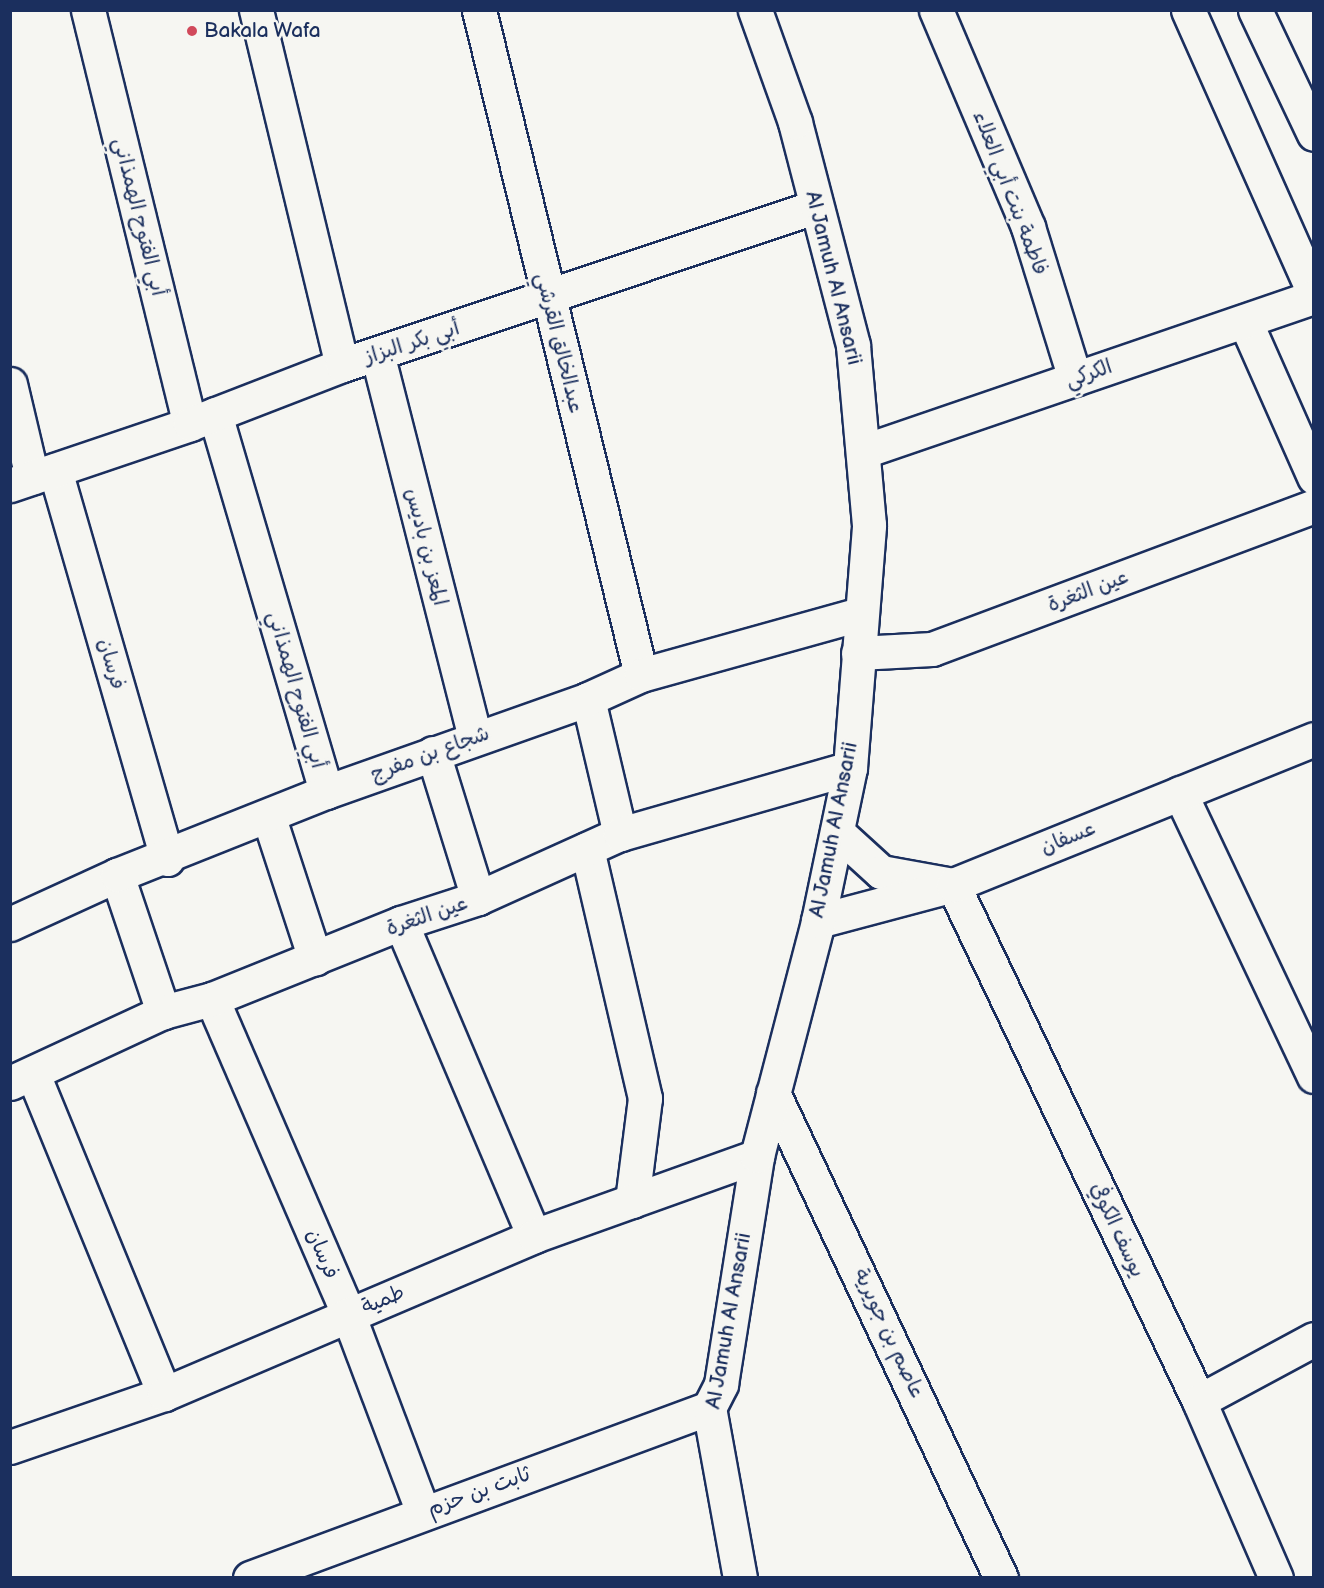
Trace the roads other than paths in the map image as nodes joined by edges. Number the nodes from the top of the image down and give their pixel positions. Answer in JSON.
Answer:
{"nodes":[{"id":1,"x":88,"y":10,"type":"edge"},
{"id":2,"x":256,"y":10,"type":"edge"},
{"id":3,"x":754,"y":10,"type":"edge"},
{"id":4,"x":936,"y":10,"type":"edge"},
{"id":5,"x":1188,"y":10,"type":"edge"},
{"id":6,"x":1255,"y":10,"type":"edge"},
{"id":7,"x":481,"y":11,"type":"edge"},
{"id":8,"x":1314,"y":134,"type":"edge"},
{"id":9,"x":816,"y":206,"type":"junction"},
{"id":10,"x":1314,"y":293,"type":"edge"},
{"id":11,"x":548,"y":297,"type":"junction"},
{"id":12,"x":1314,"y":297,"type":"edge"},
{"id":13,"x":1245,"y":321,"type":"junction"},
{"id":14,"x":378,"y":357,"type":"junction"},
{"id":15,"x":342,"y":365,"type":"junction"},
{"id":16,"x":1075,"y":379,"type":"junction"},
{"id":17,"x":10,"y":384,"type":"edge"},
{"id":18,"x":203,"y":419,"type":"junction"},
{"id":19,"x":864,"y":451,"type":"junction"},
{"id":20,"x":33,"y":477,"type":"edge"},
{"id":21,"x":1314,"y":477,"type":"edge"},
{"id":22,"x":1314,"y":506,"type":"edge"},
{"id":23,"x":860,"y":614,"type":"junction"},
{"id":24,"x":858,"y":653,"type":"junction"},
{"id":25,"x":641,"y":675,"type":"junction"},
{"id":26,"x":588,"y":699,"type":"junction"},
{"id":27,"x":475,"y":738,"type":"junction"},
{"id":28,"x":1314,"y":739,"type":"edge"},
{"id":29,"x":433,"y":753,"type":"junction"},
{"id":30,"x":850,"y":768,"type":"junction"},
{"id":31,"x":326,"y":792,"type":"junction"},
{"id":32,"x":1180,"y":793,"type":"junction"},
{"id":33,"x":268,"y":818,"type":"junction"},
{"id":34,"x":837,"y":832,"type":"junction"},
{"id":35,"x":620,"y":834,"type":"junction"},
{"id":36,"x":586,"y":849,"type":"junction"},
{"id":37,"x":167,"y":859,"type":"junction"},
{"id":38,"x":117,"y":875,"type":"junction"},
{"id":39,"x":953,"y":885,"type":"junction"},
{"id":40,"x":478,"y":898,"type":"junction"},
{"id":41,"x":818,"y":921,"type":"junction"},
{"id":42,"x":401,"y":923,"type":"junction"},
{"id":43,"x":10,"y":924,"type":"edge"},
{"id":44,"x":315,"y":959,"type":"junction"},
{"id":45,"x":212,"y":999,"type":"junction"},
{"id":46,"x":163,"y":1012,"type":"junction"},
{"id":47,"x":1314,"y":1076,"type":"edge"},
{"id":48,"x":17,"y":1077,"type":"edge"},
{"id":49,"x":773,"y":1093,"type":"junction"},
{"id":50,"x":757,"y":1156,"type":"junction"},
{"id":51,"x":633,"y":1201,"type":"junction"},
{"id":52,"x":534,"y":1236,"type":"junction"},
{"id":53,"x":348,"y":1314,"type":"junction"},
{"id":54,"x":1314,"y":1339,"type":"edge"},
{"id":55,"x":164,"y":1395,"type":"junction"},
{"id":56,"x":1199,"y":1401,"type":"junction"},
{"id":57,"x":709,"y":1408,"type":"junction"},
{"id":58,"x":10,"y":1447,"type":"edge"},
{"id":59,"x":423,"y":1512,"type":"junction"},
{"id":60,"x":295,"y":1570,"type":"edge"},
{"id":61,"x":250,"y":1578,"type":"edge"},
{"id":62,"x":741,"y":1578,"type":"edge"},
{"id":63,"x":1001,"y":1578,"type":"edge"},
{"id":64,"x":1276,"y":1578,"type":"edge"}],
"edges":[{"from":1,"to":18,"type":"street","name":"أبي الفتوح الهمذاني"},
{"from":2,"to":15,"type":"street"},
{"from":3,"to":9,"type":"street","name":"Al Jamuh Al Ansarii"},
{"from":4,"to":16,"type":"street","name":"فاطمة بنت أبي العلاء"},
{"from":5,"to":10,"type":"street"},
{"from":6,"to":8,"type":"street"},
{"from":7,"to":11,"type":"street","name":"عبدالخالق القرشي"},
{"from":9,"to":11,"type":"street","name":"أبي بكر البزاز"},
{"from":9,"to":19,"type":"street","name":"Al Jamuh Al Ansarii"},
{"from":11,"to":14,"type":"street","name":"أبي بكر البزاز"},
{"from":11,"to":25,"type":"street","name":"عبدالخالق القرشي"},
{"from":12,"to":13,"type":"street","name":"الكركي"},
{"from":13,"to":16,"type":"street","name":"الكركي"},
{"from":13,"to":21,"type":"street"},
{"from":14,"to":15,"type":"street","name":"أبي بكر البزاز"},
{"from":14,"to":27,"type":"street","name":"المعز بن باديس"},
{"from":15,"to":18,"type":"street","name":"أبي بكر البزاز"},
{"from":16,"to":19,"type":"street","name":"الكركي"},
{"from":17,"to":20,"type":"street","name":"فرسان"},
{"from":18,"to":20,"type":"street","name":"أبي بكر البزاز"},
{"from":18,"to":31,"type":"street","name":"أبي الفتوح الهمذاني"},
{"from":19,"to":23,"type":"street","name":"Al Jamuh Al Ansarii"},
{"from":20,"to":37,"type":"street","name":"فرسان"},
{"from":22,"to":24,"type":"street","name":"عين الثغرة"},
{"from":23,"to":24,"type":"street","name":"Al Jamuh Al Ansarii"},
{"from":23,"to":25,"type":"street","name":"شجاع بن مفرج"},
{"from":24,"to":30,"type":"street","name":"Al Jamuh Al Ansarii"},
{"from":25,"to":26,"type":"street","name":"شجاع بن مفرج"},
{"from":26,"to":27,"type":"street","name":"شجاع بن مفرج"},
{"from":26,"to":35,"type":"street"},
{"from":27,"to":29,"type":"street","name":"شجاع بن مفرج"},
{"from":28,"to":32,"type":"street","name":"عسفان"},
{"from":29,"to":31,"type":"street","name":"شجاع بن مفرج"},
{"from":29,"to":40,"type":"street"},
{"from":30,"to":34,"type":"street","name":"Al Jamuh Al Ansarii"},
{"from":30,"to":35,"type":"street","name":"عين الثغرة"},
{"from":31,"to":33,"type":"street","name":"شجاع بن مفرج"},
{"from":32,"to":39,"type":"street","name":"عسفان"},
{"from":32,"to":47,"type":"street"},
{"from":33,"to":37,"type":"street","name":"شجاع بن مفرج"},
{"from":33,"to":44,"type":"street"},
{"from":34,"to":39,"type":"street"},
{"from":34,"to":41,"type":"street","name":"Al Jamuh Al Ansarii"},
{"from":35,"to":36,"type":"street","name":"عين الثغرة"},
{"from":36,"to":40,"type":"street","name":"عين الثغرة"},
{"from":36,"to":51,"type":"street"},
{"from":37,"to":38,"type":"street","name":"شجاع بن مفرج"},
{"from":38,"to":43,"type":"street","name":"شجاع بن مفرج"},
{"from":38,"to":46,"type":"street"},
{"from":39,"to":41,"type":"street","name":"عسفان"},
{"from":39,"to":56,"type":"street","name":"يوسف الكوفي"},
{"from":40,"to":42,"type":"street","name":"عين الثغرة"},
{"from":41,"to":49,"type":"street","name":"Al Jamuh Al Ansarii"},
{"from":42,"to":44,"type":"street","name":"عين الثغرة"},
{"from":42,"to":52,"type":"street"},
{"from":44,"to":45,"type":"street","name":"عين الثغرة"},
{"from":45,"to":46,"type":"street","name":"عين الثغرة"},
{"from":45,"to":53,"type":"street","name":"فرسان"},
{"from":46,"to":48,"type":"street","name":"عين الثغرة"},
{"from":48,"to":55,"type":"street"},
{"from":49,"to":50,"type":"street","name":"Al Jamuh Al Ansarii"},
{"from":49,"to":63,"type":"street","name":"عاصم بن جويرية"},
{"from":50,"to":51,"type":"street","name":"طمية"},
{"from":50,"to":57,"type":"street","name":"Al Jamuh Al Ansarii"},
{"from":51,"to":52,"type":"street","name":"طمية"},
{"from":52,"to":53,"type":"street","name":"طمية"},
{"from":53,"to":55,"type":"street","name":"طمية"},
{"from":53,"to":59,"type":"street","name":"فرسان"},
{"from":54,"to":56,"type":"street"},
{"from":55,"to":58,"type":"street","name":"طمية"},
{"from":56,"to":64,"type":"street","name":"يوسف الكوفي"},
{"from":57,"to":59,"type":"street","name":"ثابت بن حزم"},
{"from":57,"to":62,"type":"street","name":"Al Jamuh Al Ansarii"},
{"from":59,"to":60,"type":"street","name":"ثابت بن حزم"},
{"from":60,"to":61,"type":"street","name":"ثابت بن حزم"}]}
